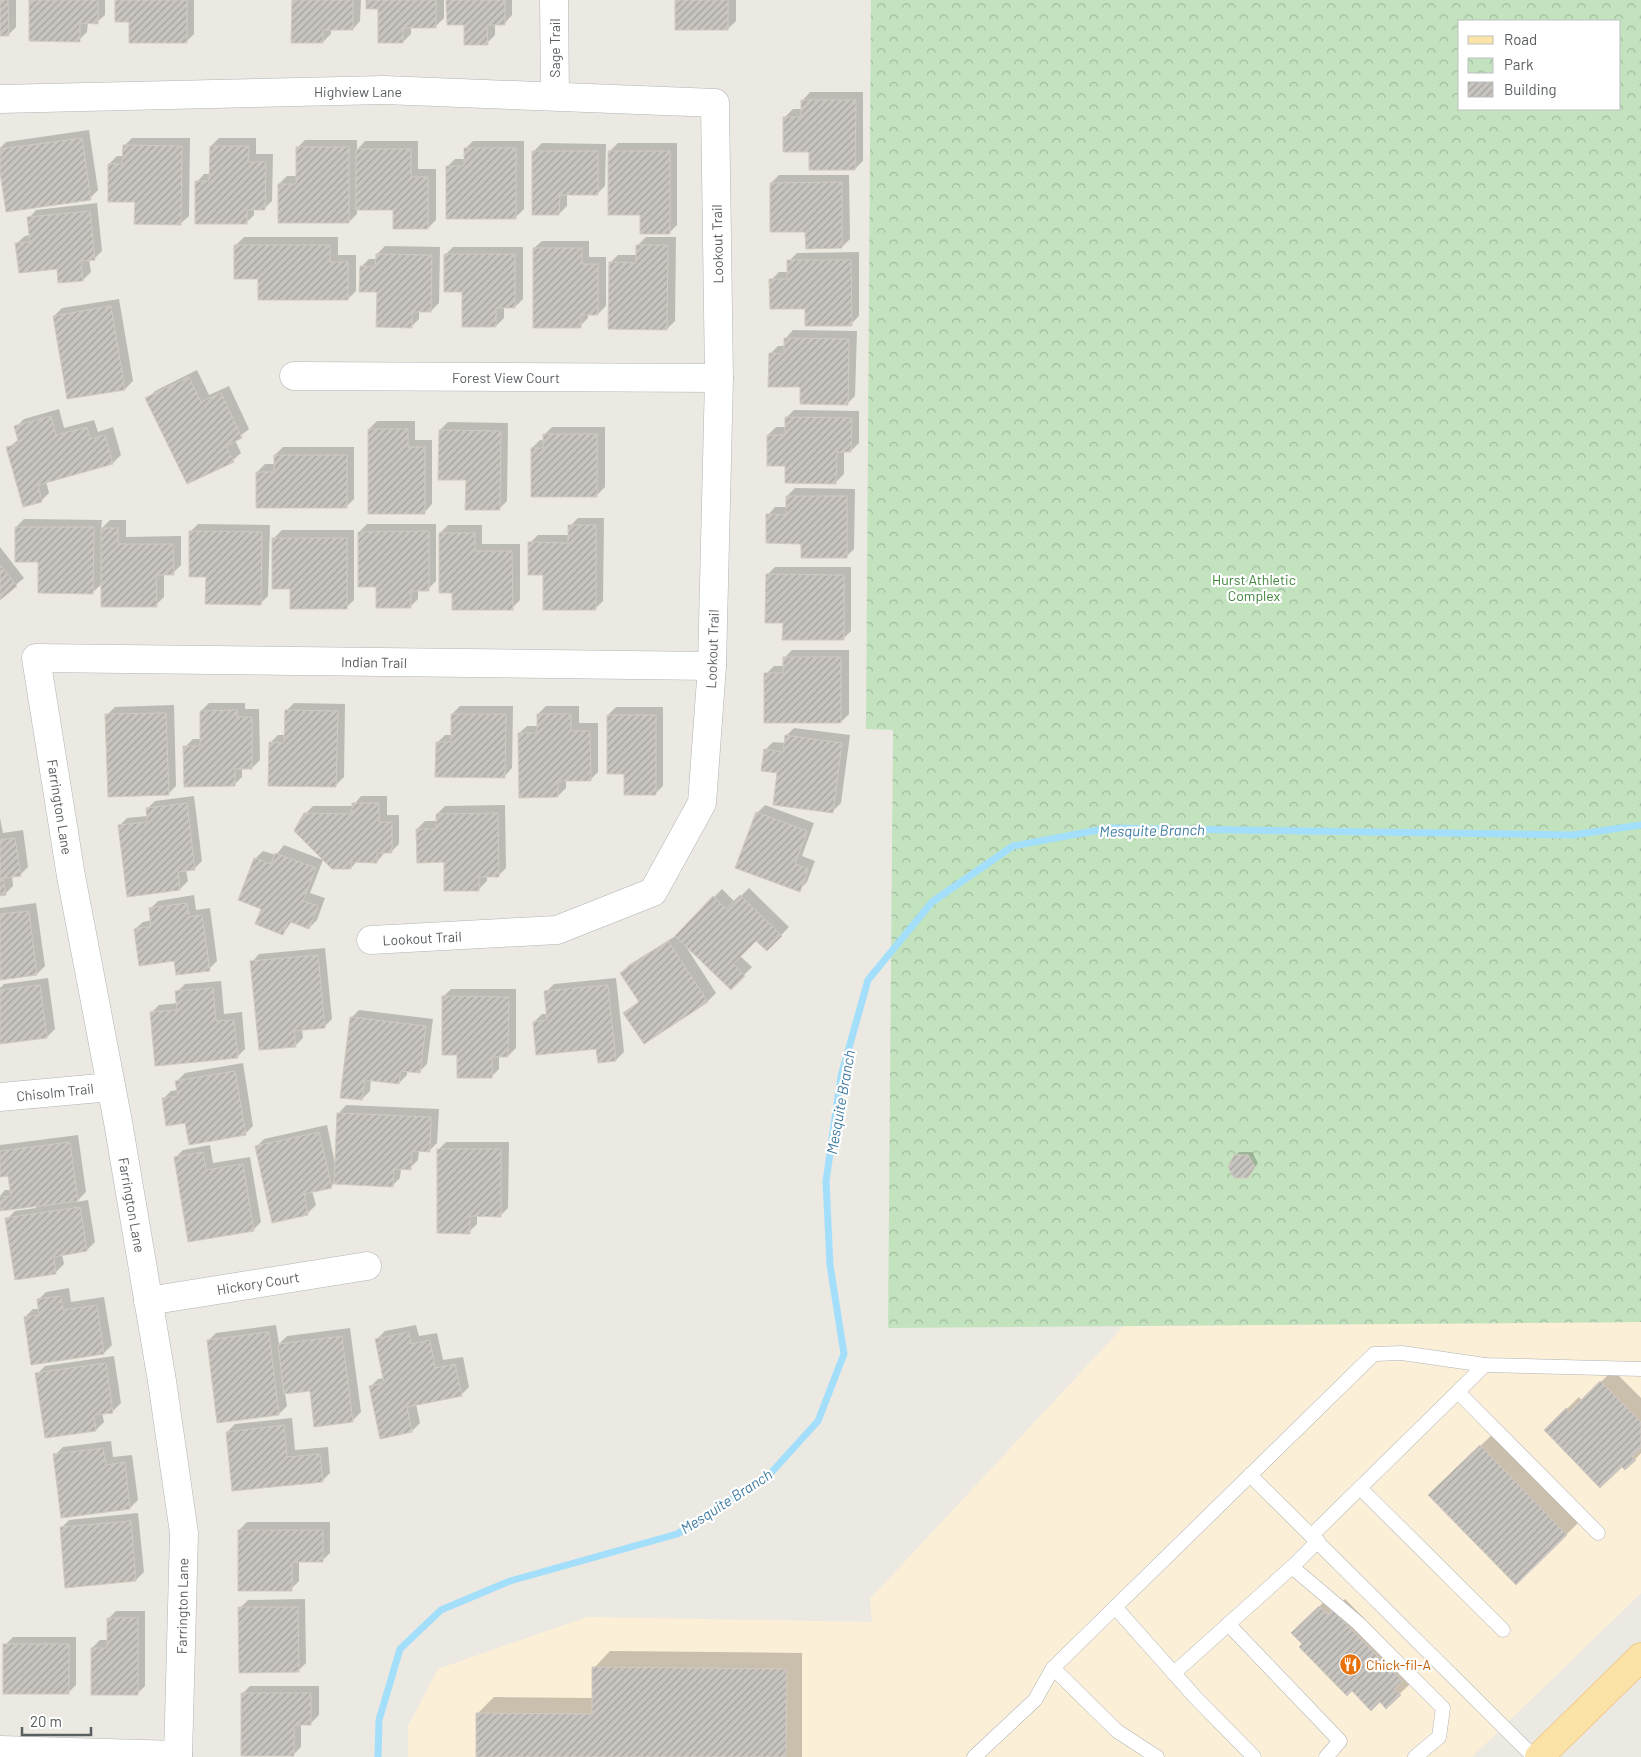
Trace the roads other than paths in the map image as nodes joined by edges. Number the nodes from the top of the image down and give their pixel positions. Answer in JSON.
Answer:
{"nodes":[{"id":1,"x":554,"y":0,"type":"edge"},
{"id":2,"x":554,"y":96,"type":"junction"},
{"id":3,"x":0,"y":98,"type":"edge"},
{"id":4,"x":715,"y":103,"type":"joint"},
{"id":5,"x":294,"y":376,"type":"dead end"},
{"id":6,"x":719,"y":378,"type":"junction"},
{"id":7,"x":36,"y":658,"type":"joint"},
{"id":8,"x":712,"y":666,"type":"junction"},
{"id":9,"x":371,"y":940,"type":"dead end"},
{"id":10,"x":111,"y":1087,"type":"junction"},
{"id":11,"x":0,"y":1097,"type":"edge"},
{"id":12,"x":367,"y":1266,"type":"dead end"},
{"id":13,"x":148,"y":1301,"type":"junction"},
{"id":14,"x":1485,"y":1365,"type":"junction"},
{"id":15,"x":1641,"y":1369,"type":"edge"},
{"id":16,"x":1458,"y":1392,"type":"junction"},
{"id":17,"x":1250,"y":1475,"type":"junction"},
{"id":18,"x":1360,"y":1488,"type":"junction"},
{"id":19,"x":1598,"y":1533,"type":"dead end"},
{"id":20,"x":1315,"y":1538,"type":"junction"},
{"id":21,"x":1292,"y":1568,"type":"junction"},
{"id":22,"x":1115,"y":1607,"type":"junction"},
{"id":23,"x":1228,"y":1624,"type":"junction"},
{"id":24,"x":1503,"y":1630,"type":"dead end"},
{"id":25,"x":1641,"y":1657,"type":"edge"},
{"id":26,"x":1053,"y":1668,"type":"junction"},
{"id":27,"x":1174,"y":1673,"type":"junction"},
{"id":28,"x":0,"y":1750,"type":"edge"},
{"id":29,"x":178,"y":1756,"type":"edge"},
{"id":30,"x":974,"y":1757,"type":"edge"},
{"id":31,"x":1157,"y":1757,"type":"edge"},
{"id":32,"x":1254,"y":1757,"type":"edge"},
{"id":33,"x":1326,"y":1757,"type":"edge"},
{"id":34,"x":1415,"y":1757,"type":"edge"},
{"id":35,"x":1534,"y":1757,"type":"edge"},
{"id":36,"x":1538,"y":1757,"type":"edge"}],
"edges":[{"from":1,"to":2,"type":"street","name":"Sage Trail"},
{"from":2,"to":3,"type":"street","name":"Highview Lane"},
{"from":2,"to":4,"type":"street","name":"Highview Lane"},
{"from":4,"to":6,"type":"street","name":"Lookout Trail"},
{"from":5,"to":6,"type":"street","name":"Forest View Court"},
{"from":6,"to":8,"type":"street","name":"Lookout Trail"},
{"from":7,"to":8,"type":"street","name":"Indian Trail"},
{"from":7,"to":10,"type":"street","name":"Farrington Lane"},
{"from":8,"to":9,"type":"street","name":"Lookout Trail"},
{"from":10,"to":11,"type":"street","name":"Chisolm Trail"},
{"from":10,"to":13,"type":"street","name":"Farrington Lane"},
{"from":12,"to":13,"type":"street","name":"Hickory Court"},
{"from":13,"to":29,"type":"street","name":"Farrington Lane"},
{"from":14,"to":15,"type":"lane"},
{"from":14,"to":16,"type":"lane"},
{"from":14,"to":17,"type":"lane"},
{"from":16,"to":18,"type":"lane"},
{"from":16,"to":19,"type":"lane"},
{"from":17,"to":20,"type":"lane"},
{"from":17,"to":22,"type":"lane"},
{"from":18,"to":20,"type":"lane"},
{"from":18,"to":24,"type":"lane"},
{"from":20,"to":21,"type":"lane"},
{"from":20,"to":35,"type":"lane"},
{"from":21,"to":23,"type":"lane"},
{"from":21,"to":34,"type":"lane"},
{"from":22,"to":26,"type":"lane"},
{"from":22,"to":27,"type":"lane"},
{"from":23,"to":27,"type":"lane"},
{"from":23,"to":33,"type":"lane"},
{"from":25,"to":36,"type":"main road"},
{"from":26,"to":30,"type":"lane"},
{"from":26,"to":31,"type":"lane"},
{"from":27,"to":32,"type":"lane"},
{"from":28,"to":29,"type":"street"}]}
